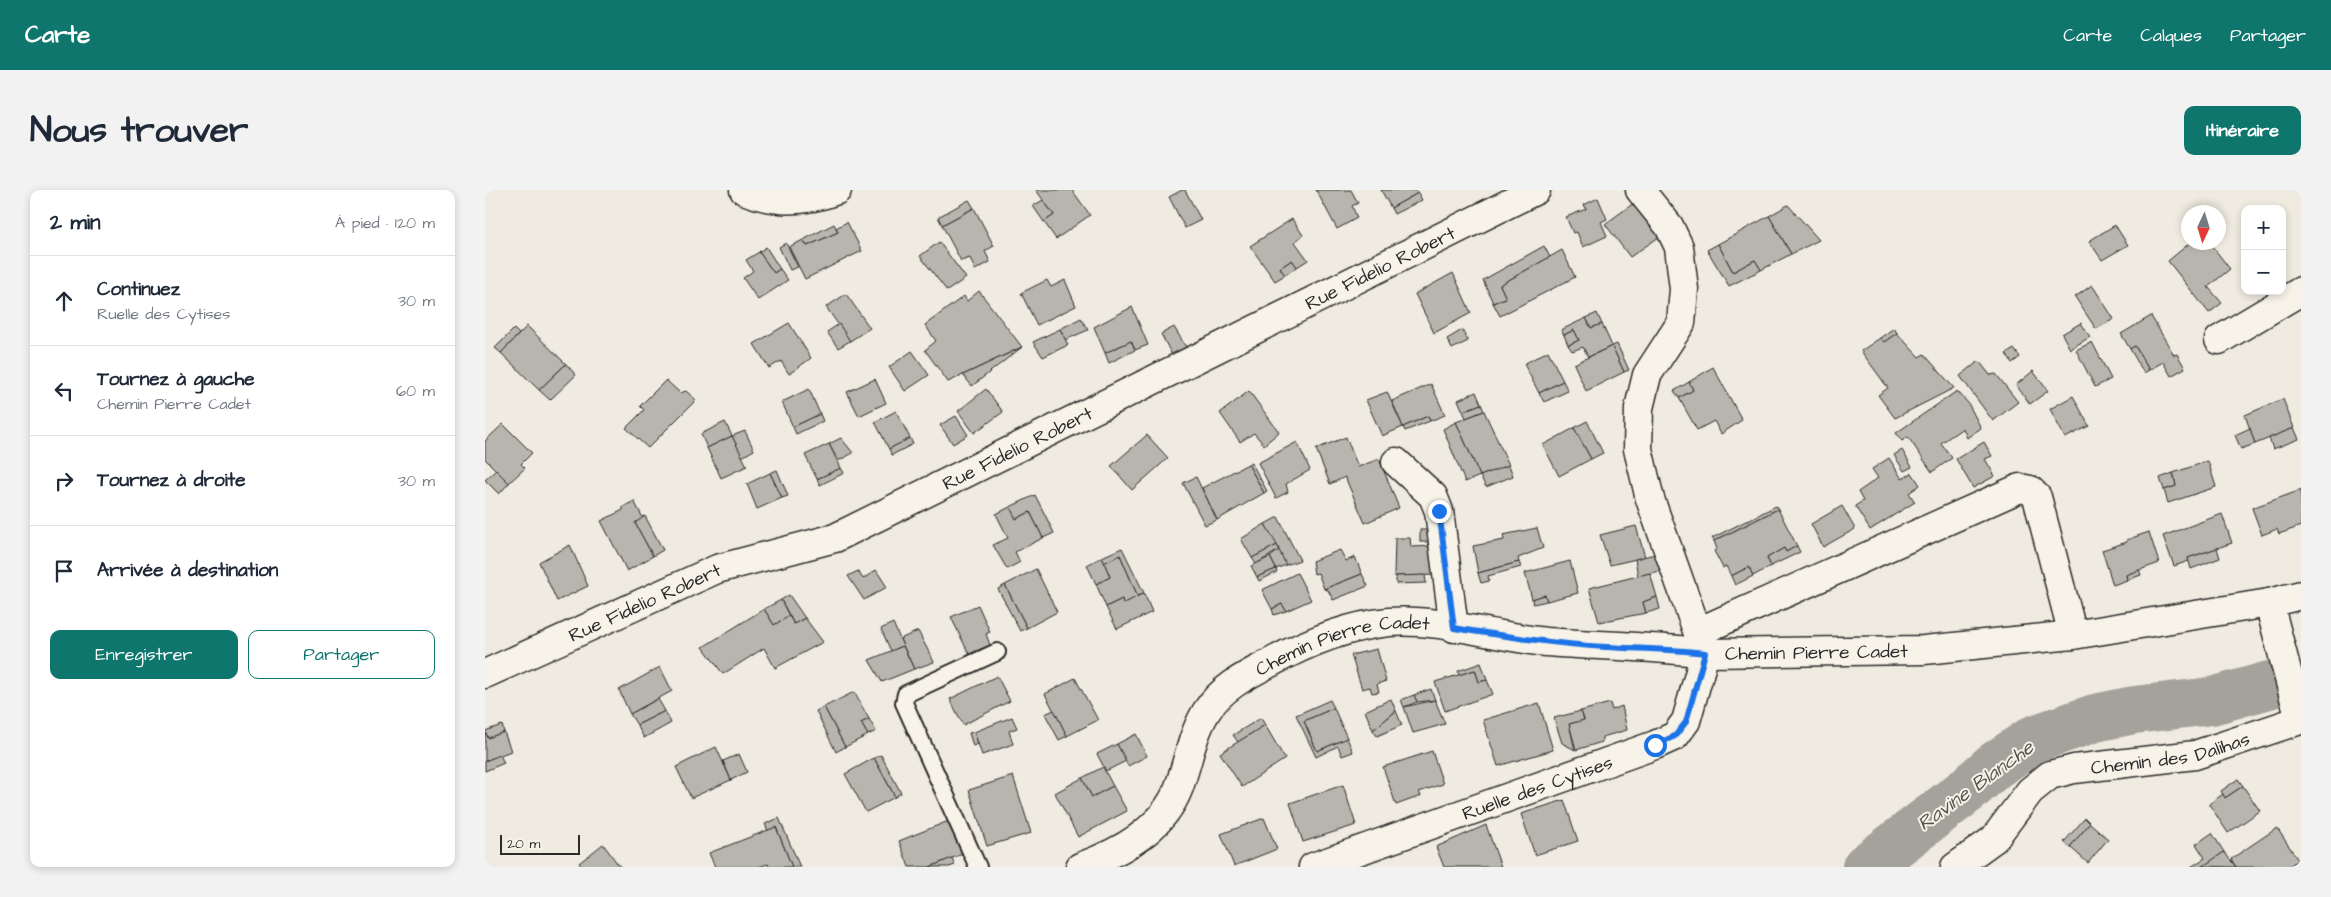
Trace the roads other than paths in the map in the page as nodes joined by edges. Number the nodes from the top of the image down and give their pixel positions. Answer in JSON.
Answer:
{"nodes":[{"id":1,"x":744,"y":190,"type":"edge"},
{"id":2,"x":837,"y":190,"type":"edge"},
{"id":3,"x":1536,"y":190,"type":"edge"},
{"id":4,"x":1640,"y":190,"type":"edge"},
{"id":5,"x":2301,"y":291,"type":"edge"},
{"id":6,"x":2219,"y":340,"type":"dead end"},
{"id":7,"x":1396,"y":462,"type":"dead end"},
{"id":8,"x":2301,"y":594,"type":"edge"},
{"id":9,"x":2269,"y":603,"type":"junction"},
{"id":10,"x":1454,"y":628,"type":"junction"},
{"id":11,"x":2073,"y":635,"type":"junction"},
{"id":12,"x":1701,"y":642,"type":"junction"},
{"id":13,"x":997,"y":652,"type":"dead end"},
{"id":14,"x":485,"y":674,"type":"edge"},
{"id":15,"x":2301,"y":720,"type":"edge"},
{"id":16,"x":978,"y":867,"type":"edge"},
{"id":17,"x":1081,"y":867,"type":"edge"},
{"id":18,"x":1313,"y":867,"type":"edge"},
{"id":19,"x":1955,"y":867,"type":"edge"}],
"edges":[{"from":1,"to":2,"type":"street"},
{"from":3,"to":14,"type":"street","name":"Rue Fidelio Robert"},
{"from":4,"to":12,"type":"street"},
{"from":5,"to":6,"type":"street"},
{"from":7,"to":10,"type":"street"},
{"from":8,"to":9,"type":"street","name":"Chemin Pierre Cadet"},
{"from":9,"to":11,"type":"street","name":"Chemin Pierre Cadet"},
{"from":9,"to":15,"type":"street","name":"Chemin des Dalihas"},
{"from":10,"to":12,"type":"street","name":"Chemin Pierre Cadet"},
{"from":10,"to":17,"type":"street","name":"Chemin Pierre Cadet"},
{"from":11,"to":12,"type":"street","name":"Chemin Pierre Cadet"},
{"from":11,"to":12,"type":"street"},
{"from":12,"to":18,"type":"street","name":"Ruelle des Cytises"},
{"from":13,"to":16,"type":"lane"},
{"from":15,"to":19,"type":"street","name":"Chemin des Dalihas"}]}
